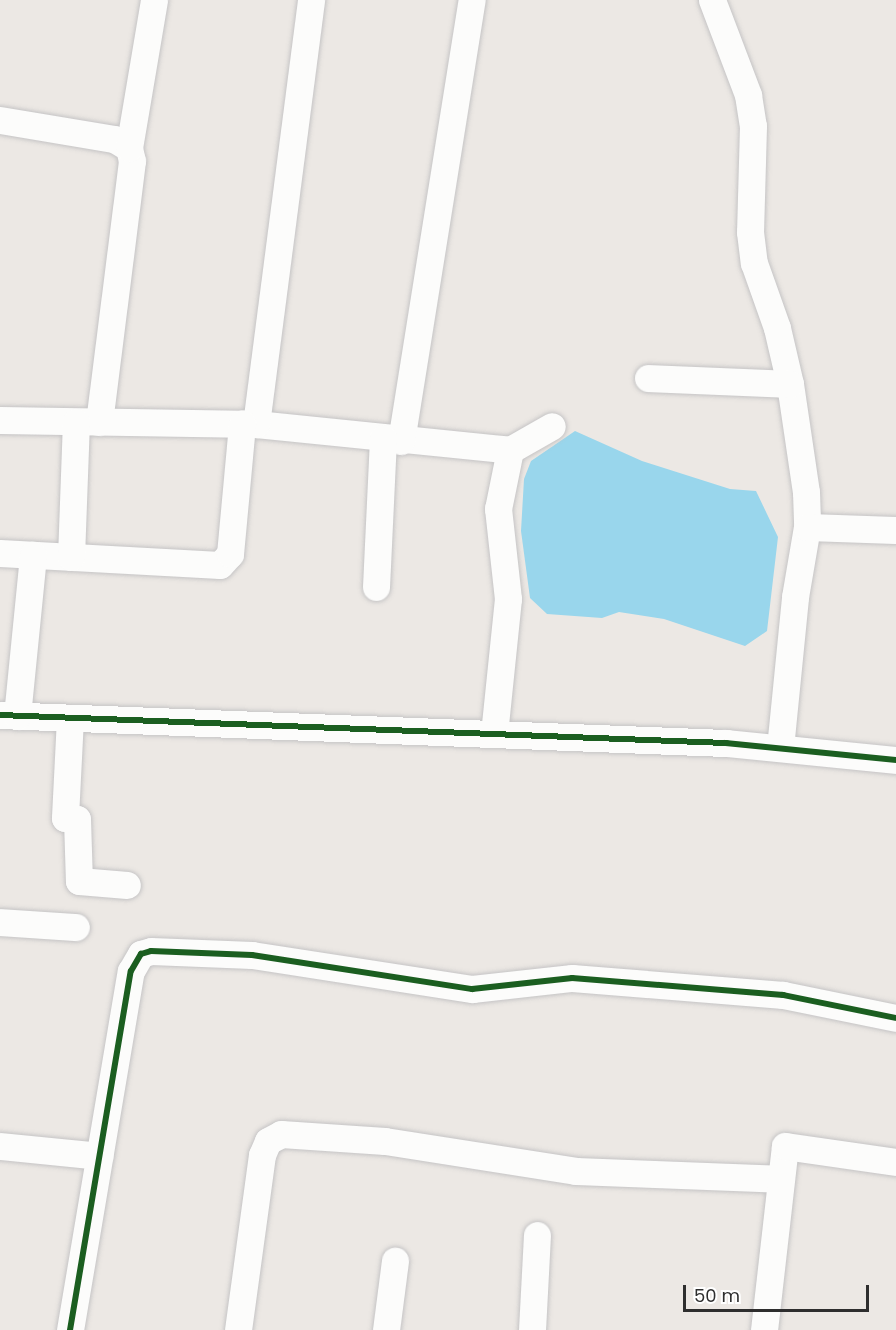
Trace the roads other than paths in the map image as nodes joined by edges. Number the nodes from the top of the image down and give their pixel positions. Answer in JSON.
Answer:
{"nodes":[{"id":1,"x":154,"y":0,"type":"edge"},
{"id":2,"x":311,"y":0,"type":"edge"},
{"id":3,"x":472,"y":0,"type":"edge"},
{"id":4,"x":712,"y":0,"type":"edge"},
{"id":5,"x":0,"y":120,"type":"edge"},
{"id":6,"x":129,"y":148,"type":"junction"},
{"id":7,"x":648,"y":378,"type":"dead end"},
{"id":8,"x":789,"y":384,"type":"junction"},
{"id":9,"x":0,"y":420,"type":"edge"},
{"id":10,"x":87,"y":422,"type":"junction"},
{"id":11,"x":249,"y":424,"type":"junction"},
{"id":12,"x":552,"y":426,"type":"dead end"},
{"id":13,"x":392,"y":439,"type":"junction"},
{"id":14,"x":510,"y":450,"type":"junction"},
{"id":15,"x":807,"y":527,"type":"junction"},
{"id":16,"x":896,"y":530,"type":"edge"},
{"id":17,"x":0,"y":553,"type":"edge"},
{"id":18,"x":33,"y":555,"type":"junction"},
{"id":19,"x":71,"y":557,"type":"junction"},
{"id":20,"x":376,"y":587,"type":"dead end"},
{"id":21,"x":8,"y":716,"type":"edge"},
{"id":22,"x":70,"y":718,"type":"junction"},
{"id":23,"x":494,"y":734,"type":"junction"},
{"id":24,"x":780,"y":748,"type":"junction"},
{"id":25,"x":896,"y":760,"type":"edge"},
{"id":26,"x":127,"y":885,"type":"dead end"},
{"id":27,"x":0,"y":922,"type":"edge"},
{"id":28,"x":76,"y":927,"type":"dead end"},
{"id":29,"x":896,"y":1018,"type":"edge"},
{"id":30,"x":0,"y":1146,"type":"edge"},
{"id":31,"x":100,"y":1156,"type":"junction"},
{"id":32,"x":896,"y":1162,"type":"edge"},
{"id":33,"x":781,"y":1179,"type":"junction"},
{"id":34,"x":537,"y":1235,"type":"dead end"},
{"id":35,"x":395,"y":1261,"type":"dead end"},
{"id":36,"x":69,"y":1330,"type":"edge"},
{"id":37,"x":238,"y":1330,"type":"edge"},
{"id":38,"x":386,"y":1330,"type":"edge"},
{"id":39,"x":532,"y":1330,"type":"edge"},
{"id":40,"x":764,"y":1330,"type":"edge"}],
"edges":[{"from":1,"to":6,"type":"street"},
{"from":2,"to":11,"type":"street"},
{"from":3,"to":13,"type":"street"},
{"from":4,"to":8,"type":"street"},
{"from":5,"to":6,"type":"street"},
{"from":6,"to":10,"type":"street"},
{"from":7,"to":8,"type":"street"},
{"from":8,"to":15,"type":"street"},
{"from":9,"to":10,"type":"street"},
{"from":10,"to":11,"type":"street"},
{"from":10,"to":19,"type":"street"},
{"from":11,"to":13,"type":"street"},
{"from":11,"to":19,"type":"street"},
{"from":12,"to":14,"type":"street"},
{"from":13,"to":14,"type":"street"},
{"from":13,"to":20,"type":"street"},
{"from":14,"to":23,"type":"street"},
{"from":15,"to":16,"type":"street"},
{"from":15,"to":24,"type":"street"},
{"from":17,"to":18,"type":"street"},
{"from":18,"to":19,"type":"street"},
{"from":18,"to":21,"type":"street"},
{"from":21,"to":22,"type":"street"},
{"from":22,"to":23,"type":"street"},
{"from":22,"to":26,"type":"street"},
{"from":23,"to":24,"type":"street"},
{"from":24,"to":25,"type":"street"},
{"from":27,"to":28,"type":"street"},
{"from":29,"to":31,"type":"street"},
{"from":30,"to":31,"type":"street"},
{"from":31,"to":36,"type":"street"},
{"from":32,"to":33,"type":"street"},
{"from":33,"to":37,"type":"street"},
{"from":33,"to":40,"type":"street"},
{"from":34,"to":39,"type":"street"},
{"from":35,"to":38,"type":"street"}]}
